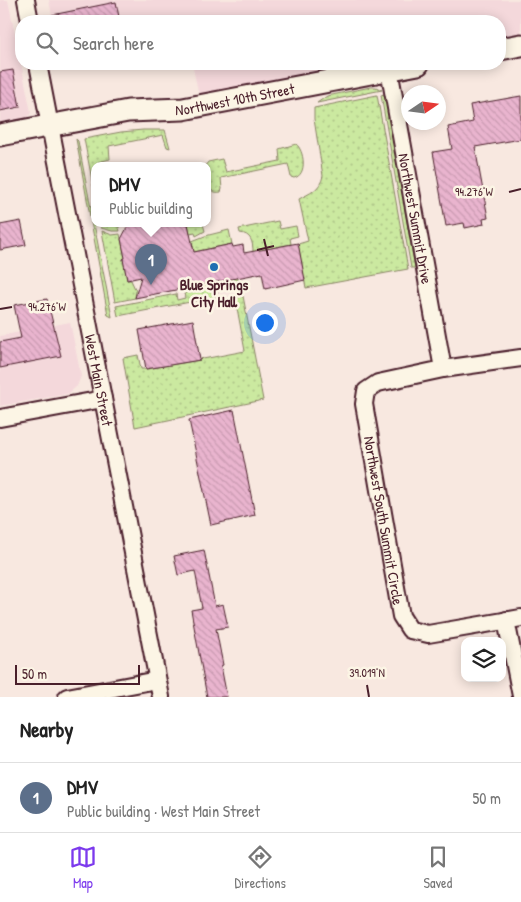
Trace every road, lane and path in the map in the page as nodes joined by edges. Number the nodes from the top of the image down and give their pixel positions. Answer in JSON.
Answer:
{"nodes":[{"id":1,"x":26,"y":0,"type":"edge"},
{"id":2,"x":29,"y":15,"type":"edge"},
{"id":3,"x":521,"y":45,"type":"edge"},
{"id":4,"x":506,"y":48,"type":"edge"},
{"id":5,"x":39,"y":70,"type":"edge"},
{"id":6,"x":384,"y":70,"type":"edge"},
{"id":7,"x":389,"y":70,"type":"edge"},
{"id":8,"x":50,"y":126,"type":"junction"},
{"id":9,"x":0,"y":135,"type":"edge"},
{"id":10,"x":521,"y":358,"type":"edge"},
{"id":11,"x":443,"y":369,"type":"junction"},
{"id":12,"x":103,"y":399,"type":"junction"},
{"id":13,"x":0,"y":418,"type":"edge"},
{"id":14,"x":514,"y":619,"type":"edge"},
{"id":15,"x":157,"y":680,"type":"junction"},
{"id":16,"x":521,"y":696,"type":"edge"},
{"id":17,"x":67,"y":697,"type":"edge"},
{"id":18,"x":161,"y":697,"type":"edge"}],
"edges":[{"from":1,"to":2,"type":"street"},
{"from":3,"to":4,"type":"street"},
{"from":5,"to":8,"type":"street","name":"West Main Street"},
{"from":6,"to":8,"type":"street","name":"Northwest 10th Street"},
{"from":7,"to":11,"type":"street","name":"Northwest Summit Drive"},
{"from":8,"to":9,"type":"street","name":"Northwest 10th Street"},
{"from":8,"to":12,"type":"street","name":"West Main Street"},
{"from":10,"to":11,"type":"street","name":"Northwest South Summit Circle"},
{"from":11,"to":14,"type":"street","name":"Northwest South Summit Circle"},
{"from":12,"to":13,"type":"street"},
{"from":12,"to":15,"type":"street","name":"West Main Street"},
{"from":14,"to":16,"type":"street"},
{"from":15,"to":17,"type":"street"},
{"from":15,"to":18,"type":"street","name":"West Main Street"}]}
